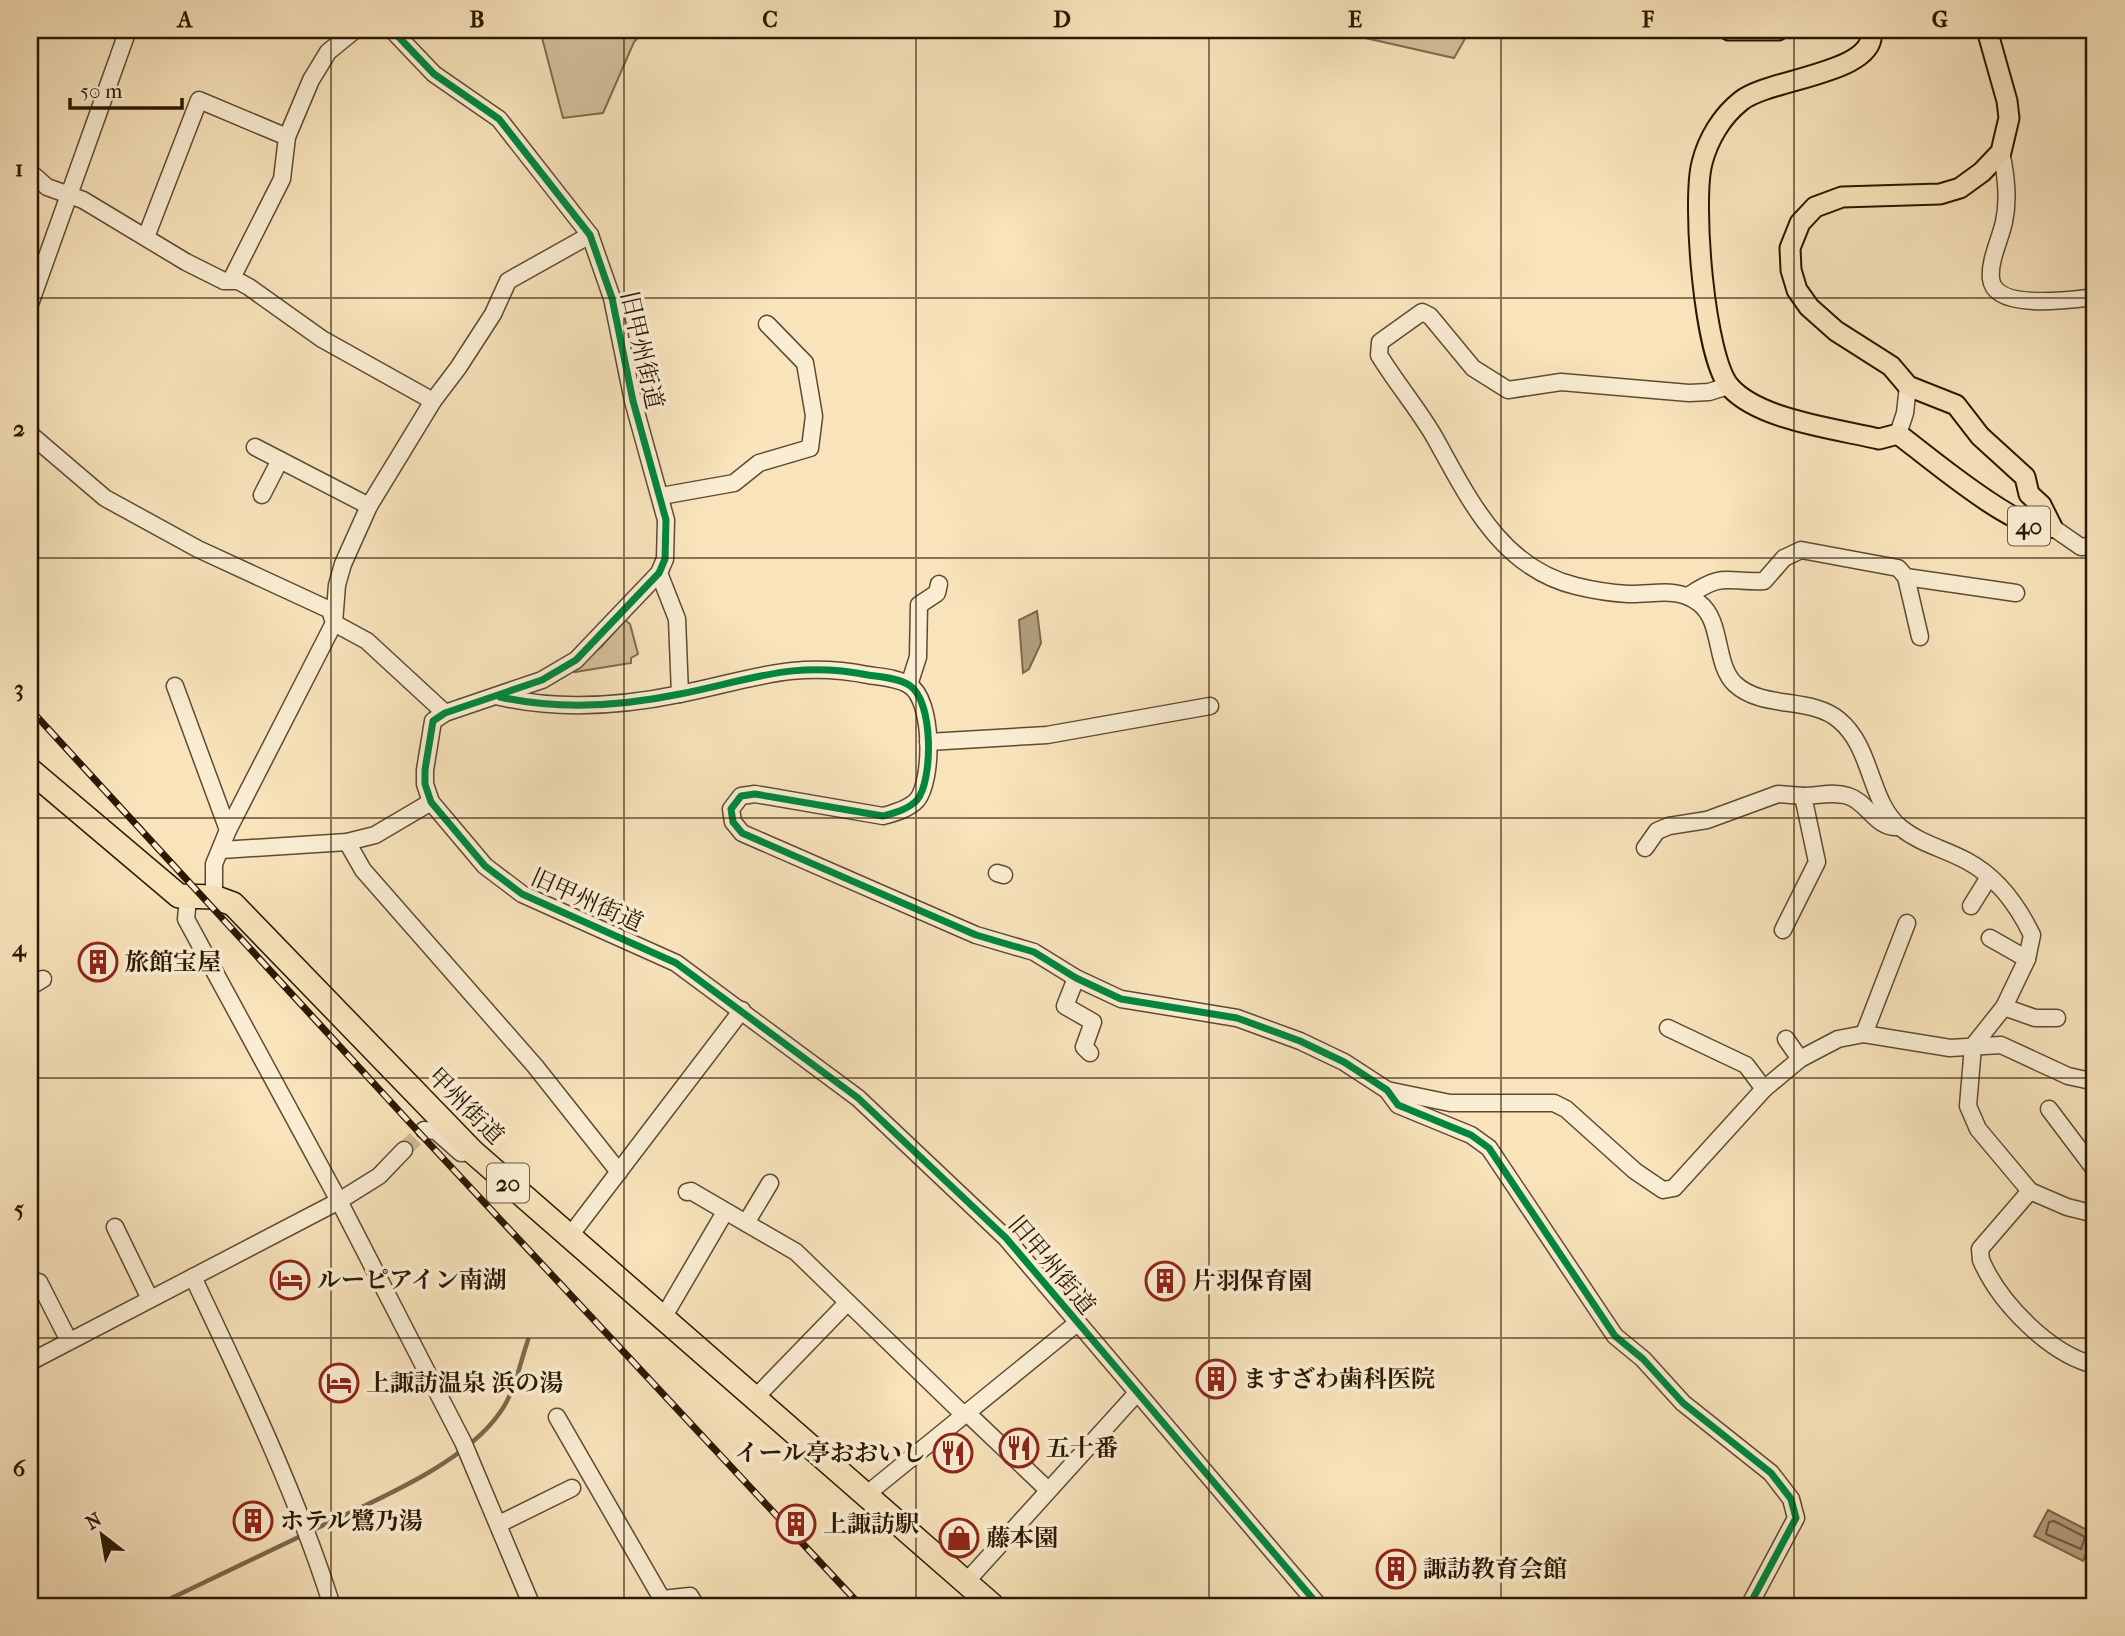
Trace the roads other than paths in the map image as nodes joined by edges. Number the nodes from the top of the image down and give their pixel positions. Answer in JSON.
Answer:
{"nodes":[{"id":1,"x":128,"y":30,"type":"edge"},
{"id":2,"x":355,"y":30,"type":"edge"},
{"id":3,"x":392,"y":30,"type":"edge"},
{"id":4,"x":1729,"y":30,"type":"edge"},
{"id":5,"x":1778,"y":30,"type":"edge"},
{"id":6,"x":1871,"y":30,"type":"edge"},
{"id":7,"x":1987,"y":30,"type":"edge"},
{"id":8,"x":287,"y":137,"type":"junction"},
{"id":9,"x":2001,"y":152,"type":"junction"},
{"id":10,"x":30,"y":172,"type":"edge"},
{"id":11,"x":69,"y":195,"type":"junction"},
{"id":12,"x":590,"y":234,"type":"junction"},
{"id":13,"x":146,"y":237,"type":"junction"},
{"id":14,"x":231,"y":280,"type":"junction"},
{"id":15,"x":2095,"y":297,"type":"edge"},
{"id":16,"x":30,"y":304,"type":"edge"},
{"id":17,"x":767,"y":324,"type":"dead end"},
{"id":18,"x":1728,"y":386,"type":"junction"},
{"id":19,"x":1908,"y":386,"type":"junction"},
{"id":20,"x":433,"y":401,"type":"junction"},
{"id":21,"x":30,"y":434,"type":"edge"},
{"id":22,"x":1898,"y":434,"type":"junction"},
{"id":23,"x":256,"y":447,"type":"dead end"},
{"id":24,"x":280,"y":460,"type":"junction"},
{"id":25,"x":261,"y":495,"type":"dead end"},
{"id":26,"x":661,"y":496,"type":"junction"},
{"id":27,"x":369,"y":506,"type":"junction"},
{"id":28,"x":2052,"y":527,"type":"junction"},
{"id":29,"x":2095,"y":545,"type":"edge"},
{"id":30,"x":659,"y":573,"type":"junction"},
{"id":31,"x":1906,"y":577,"type":"junction"},
{"id":32,"x":939,"y":584,"type":"dead end"},
{"id":33,"x":2016,"y":593,"type":"dead end"},
{"id":34,"x":1688,"y":596,"type":"junction"},
{"id":35,"x":334,"y":623,"type":"junction"},
{"id":36,"x":1920,"y":637,"type":"dead end"},
{"id":37,"x":909,"y":685,"type":"junction"},
{"id":38,"x":175,"y":686,"type":"dead end"},
{"id":39,"x":680,"y":694,"type":"junction"},
{"id":40,"x":500,"y":696,"type":"junction"},
{"id":41,"x":1210,"y":706,"type":"dead end"},
{"id":42,"x":445,"y":713,"type":"junction"},
{"id":43,"x":928,"y":742,"type":"junction"},
{"id":44,"x":30,"y":770,"type":"edge"},
{"id":45,"x":1803,"y":796,"type":"junction"},
{"id":46,"x":431,"y":802,"type":"junction"},
{"id":47,"x":1898,"y":827,"type":"junction"},
{"id":48,"x":228,"y":830,"type":"junction"},
{"id":49,"x":347,"y":842,"type":"junction"},
{"id":50,"x":1645,"y":848,"type":"dead end"},
{"id":51,"x":222,"y":850,"type":"junction"},
{"id":52,"x":1989,"y":877,"type":"junction"},
{"id":53,"x":214,"y":897,"type":"junction"},
{"id":54,"x":188,"y":899,"type":"junction"},
{"id":55,"x":1971,"y":906,"type":"dead end"},
{"id":56,"x":1908,"y":923,"type":"dead end"},
{"id":57,"x":1783,"y":930,"type":"dead end"},
{"id":58,"x":1990,"y":939,"type":"dead end"},
{"id":59,"x":2027,"y":959,"type":"junction"},
{"id":60,"x":1076,"y":978,"type":"junction"},
{"id":61,"x":2004,"y":1007,"type":"junction"},
{"id":62,"x":742,"y":1010,"type":"junction"},
{"id":63,"x":2057,"y":1017,"type":"dead end"},
{"id":64,"x":1668,"y":1028,"type":"dead end"},
{"id":65,"x":1864,"y":1034,"type":"junction"},
{"id":66,"x":1786,"y":1039,"type":"dead end"},
{"id":67,"x":1973,"y":1046,"type":"junction"},
{"id":68,"x":1090,"y":1053,"type":"dead end"},
{"id":69,"x":1800,"y":1059,"type":"junction"},
{"id":70,"x":2095,"y":1086,"type":"edge"},
{"id":71,"x":1765,"y":1089,"type":"junction"},
{"id":72,"x":1387,"y":1090,"type":"junction"},
{"id":73,"x":1968,"y":1106,"type":"junction"},
{"id":74,"x":2049,"y":1109,"type":"dead end"},
{"id":75,"x":1962,"y":1125,"type":"dead end"},
{"id":76,"x":424,"y":1130,"type":"dead end"},
{"id":77,"x":404,"y":1150,"type":"tunnel mouth"},
{"id":78,"x":473,"y":1152,"type":"junction"},
{"id":79,"x":2095,"y":1170,"type":"edge"},
{"id":80,"x":619,"y":1172,"type":"junction"},
{"id":81,"x":770,"y":1183,"type":"dead end"},
{"id":82,"x":2030,"y":1191,"type":"junction"},
{"id":83,"x":687,"y":1192,"type":"dead end"},
{"id":84,"x":339,"y":1201,"type":"junction"},
{"id":85,"x":725,"y":1212,"type":"junction"},
{"id":86,"x":2095,"y":1214,"type":"edge"},
{"id":87,"x":746,"y":1223,"type":"junction"},
{"id":88,"x":115,"y":1227,"type":"dead end"},
{"id":89,"x":569,"y":1237,"type":"junction"},
{"id":90,"x":193,"y":1277,"type":"junction"},
{"id":91,"x":39,"y":1282,"type":"dead end"},
{"id":92,"x":150,"y":1299,"type":"junction"},
{"id":93,"x":846,"y":1304,"type":"junction"},
{"id":94,"x":663,"y":1318,"type":"junction"},
{"id":95,"x":1076,"y":1324,"type":"junction"},
{"id":96,"x":69,"y":1341,"type":"junction"},
{"id":97,"x":30,"y":1362,"type":"edge"},
{"id":98,"x":2095,"y":1365,"type":"edge"},
{"id":99,"x":1136,"y":1394,"type":"junction"},
{"id":100,"x":755,"y":1398,"type":"junction"},
{"id":101,"x":965,"y":1414,"type":"junction"},
{"id":102,"x":557,"y":1417,"type":"dead end"},
{"id":103,"x":572,"y":1488,"type":"dead end"},
{"id":104,"x":1048,"y":1490,"type":"junction"},
{"id":105,"x":867,"y":1494,"type":"junction"},
{"id":106,"x":499,"y":1524,"type":"junction"},
{"id":107,"x":965,"y":1582,"type":"junction"},
{"id":108,"x":1763,"y":1584,"type":"junction"},
{"id":109,"x":332,"y":1606,"type":"edge"},
{"id":110,"x":532,"y":1606,"type":"edge"},
{"id":111,"x":696,"y":1606,"type":"edge"},
{"id":112,"x":993,"y":1606,"type":"edge"},
{"id":113,"x":1319,"y":1606,"type":"edge"},
{"id":114,"x":1749,"y":1606,"type":"edge"},
{"id":115,"x":1763,"y":1606,"type":"edge"}],
"edges":[{"from":1,"to":11,"type":"street"},
{"from":2,"to":8,"type":"street"},
{"from":3,"to":12,"type":"street","name":"旧甲州街道"},
{"from":4,"to":5,"type":"main road"},
{"from":6,"to":18,"type":"main road"},
{"from":7,"to":9,"type":"main road"},
{"from":8,"to":13,"type":"street"},
{"from":8,"to":14,"type":"street"},
{"from":9,"to":15,"type":"street"},
{"from":9,"to":19,"type":"main road","number":"40"},
{"from":10,"to":11,"type":"street"},
{"from":11,"to":13,"type":"street"},
{"from":11,"to":16,"type":"street"},
{"from":12,"to":20,"type":"street"},
{"from":12,"to":26,"type":"street","name":"旧甲州街道"},
{"from":13,"to":14,"type":"street"},
{"from":14,"to":20,"type":"street"},
{"from":17,"to":26,"type":"street"},
{"from":18,"to":22,"type":"main road"},
{"from":18,"to":34,"type":"street"},
{"from":19,"to":22,"type":"street"},
{"from":19,"to":28,"type":"main road","number":"40"},
{"from":20,"to":27,"type":"street"},
{"from":21,"to":35,"type":"street"},
{"from":22,"to":28,"type":"main road","number":"40"},
{"from":23,"to":24,"type":"street"},
{"from":24,"to":25,"type":"street"},
{"from":24,"to":27,"type":"street"},
{"from":26,"to":30,"type":"street","name":"旧甲州街道"},
{"from":27,"to":35,"type":"street"},
{"from":28,"to":29,"type":"street"},
{"from":30,"to":39,"type":"street"},
{"from":30,"to":40,"type":"street"},
{"from":31,"to":33,"type":"street"},
{"from":31,"to":34,"type":"street"},
{"from":31,"to":36,"type":"street"},
{"from":32,"to":37,"type":"street"},
{"from":34,"to":47,"type":"street"},
{"from":35,"to":42,"type":"street"},
{"from":35,"to":48,"type":"street"},
{"from":37,"to":39,"type":"street"},
{"from":37,"to":43,"type":"street"},
{"from":38,"to":48,"type":"street"},
{"from":39,"to":40,"type":"street"},
{"from":40,"to":42,"type":"street"},
{"from":41,"to":43,"type":"street"},
{"from":42,"to":46,"type":"street"},
{"from":43,"to":60,"type":"street"},
{"from":44,"to":54,"type":"highway"},
{"from":45,"to":47,"type":"street"},
{"from":45,"to":50,"type":"street"},
{"from":45,"to":57,"type":"street"},
{"from":46,"to":49,"type":"street"},
{"from":46,"to":62,"type":"street","name":"旧甲州街道"},
{"from":47,"to":52,"type":"street"},
{"from":48,"to":51,"type":"street"},
{"from":49,"to":51,"type":"street"},
{"from":49,"to":80,"type":"street"},
{"from":51,"to":53,"type":"street"},
{"from":52,"to":55,"type":"street"},
{"from":52,"to":59,"type":"street"},
{"from":53,"to":54,"type":"highway"},
{"from":53,"to":78,"type":"highway","name":"甲州街道","number":"20"},
{"from":54,"to":84,"type":"street"},
{"from":56,"to":65,"type":"street"},
{"from":58,"to":59,"type":"street"},
{"from":59,"to":61,"type":"street"},
{"from":60,"to":68,"type":"street"},
{"from":60,"to":72,"type":"street"},
{"from":61,"to":63,"type":"street"},
{"from":61,"to":67,"type":"street"},
{"from":62,"to":80,"type":"street"},
{"from":62,"to":95,"type":"street","name":"旧甲州街道"},
{"from":64,"to":71,"type":"street"},
{"from":65,"to":67,"type":"street"},
{"from":65,"to":69,"type":"street"},
{"from":66,"to":69,"type":"street"},
{"from":67,"to":70,"type":"street"},
{"from":67,"to":73,"type":"street"},
{"from":69,"to":71,"type":"street"},
{"from":71,"to":72,"type":"street"},
{"from":72,"to":108,"type":"street"},
{"from":73,"to":75,"type":"street"},
{"from":73,"to":82,"type":"street"},
{"from":74,"to":79,"type":"street"},
{"from":76,"to":78,"type":"street"},
{"from":77,"to":84,"type":"street"},
{"from":78,"to":89,"type":"highway","name":"甲州街道","number":"20"},
{"from":80,"to":89,"type":"street"},
{"from":81,"to":87,"type":"street"},
{"from":82,"to":86,"type":"street"},
{"from":82,"to":98,"type":"street"},
{"from":83,"to":85,"type":"street"},
{"from":84,"to":90,"type":"street"},
{"from":84,"to":106,"type":"street"},
{"from":85,"to":87,"type":"street"},
{"from":85,"to":94,"type":"street"},
{"from":87,"to":93,"type":"street"},
{"from":88,"to":92,"type":"street"},
{"from":89,"to":94,"type":"highway","name":"甲州街道","number":"20"},
{"from":90,"to":92,"type":"street"},
{"from":90,"to":109,"type":"street"},
{"from":91,"to":96,"type":"street"},
{"from":92,"to":96,"type":"street"},
{"from":93,"to":100,"type":"street"},
{"from":93,"to":101,"type":"street"},
{"from":94,"to":100,"type":"highway","name":"甲州街道","number":"20"},
{"from":95,"to":99,"type":"street","name":"旧甲州街道"},
{"from":95,"to":101,"type":"street"},
{"from":96,"to":97,"type":"street"},
{"from":99,"to":104,"type":"street"},
{"from":99,"to":113,"type":"street","name":"旧甲州街道"},
{"from":100,"to":105,"type":"highway","name":"甲州街道","number":"20"},
{"from":101,"to":104,"type":"street"},
{"from":101,"to":105,"type":"street"},
{"from":102,"to":111,"type":"street"},
{"from":103,"to":106,"type":"street"},
{"from":104,"to":107,"type":"street"},
{"from":105,"to":107,"type":"highway","name":"甲州街道","number":"20"},
{"from":106,"to":110,"type":"street"},
{"from":107,"to":112,"type":"highway","name":"甲州街道","number":"20"},
{"from":108,"to":114,"type":"street"},
{"from":108,"to":115,"type":"street"}]}
